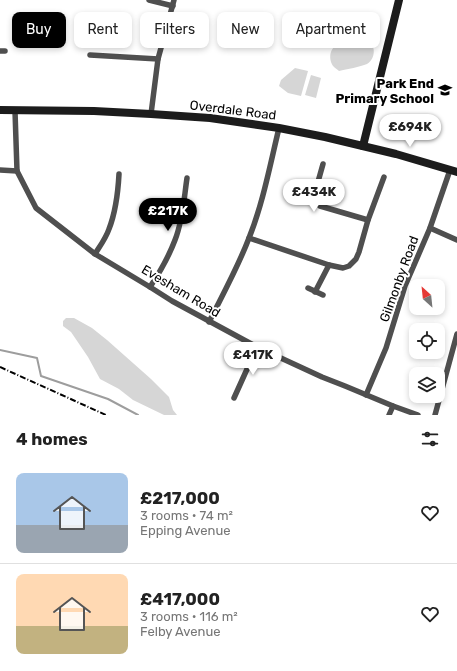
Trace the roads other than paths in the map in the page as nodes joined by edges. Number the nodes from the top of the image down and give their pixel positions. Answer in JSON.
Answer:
{"nodes":[{"id":1,"x":149,"y":0,"type":"edge"},
{"id":2,"x":399,"y":0,"type":"edge"},
{"id":3,"x":174,"y":3,"type":"edge"},
{"id":4,"x":90,"y":55,"type":"dead end"},
{"id":5,"x":158,"y":59,"type":"junction"},
{"id":6,"x":0,"y":110,"type":"edge"},
{"id":7,"x":15,"y":111,"type":"junction"},
{"id":8,"x":151,"y":114,"type":"junction"},
{"id":9,"x":279,"y":128,"type":"junction"},
{"id":10,"x":363,"y":146,"type":"junction"},
{"id":11,"x":323,"y":164,"type":"dead end"},
{"id":12,"x":0,"y":170,"type":"edge"},
{"id":13,"x":17,"y":171,"type":"junction"},
{"id":14,"x":453,"y":171,"type":"edge"},
{"id":15,"x":119,"y":174,"type":"dead end"},
{"id":16,"x":187,"y":178,"type":"dead end"},
{"id":17,"x":384,"y":178,"type":"dead end"},
{"id":18,"x":368,"y":220,"type":"junction"},
{"id":19,"x":430,"y":228,"type":"junction"},
{"id":20,"x":249,"y":238,"type":"junction"},
{"id":21,"x":457,"y":240,"type":"edge"},
{"id":22,"x":95,"y":254,"type":"junction"},
{"id":23,"x":329,"y":265,"type":"junction"},
{"id":24,"x":150,"y":287,"type":"junction"},
{"id":25,"x":308,"y":288,"type":"dead end"},
{"id":26,"x":316,"y":292,"type":"junction"},
{"id":27,"x":324,"y":296,"type":"dead end"},
{"id":28,"x":209,"y":322,"type":"junction"},
{"id":29,"x":457,"y":334,"type":"edge"},
{"id":30,"x":257,"y":347,"type":"junction"},
{"id":31,"x":366,"y":395,"type":"junction"},
{"id":32,"x":234,"y":398,"type":"dead end"},
{"id":33,"x":393,"y":406,"type":"junction"},
{"id":34,"x":389,"y":415,"type":"edge"},
{"id":35,"x":418,"y":415,"type":"edge"},
{"id":36,"x":435,"y":415,"type":"edge"}],
"edges":[{"from":1,"to":3,"type":"street"},
{"from":2,"to":10,"type":"street"},
{"from":3,"to":5,"type":"street"},
{"from":4,"to":5,"type":"street"},
{"from":5,"to":8,"type":"street"},
{"from":6,"to":7,"type":"street","name":"Overdale Road"},
{"from":7,"to":8,"type":"street","name":"Overdale Road"},
{"from":7,"to":13,"type":"street","name":"Evesham Road"},
{"from":8,"to":9,"type":"street","name":"Overdale Road"},
{"from":9,"to":10,"type":"street","name":"Overdale Road"},
{"from":9,"to":20,"type":"street"},
{"from":10,"to":14,"type":"street","name":"Overdale Road"},
{"from":11,"to":18,"type":"street"},
{"from":12,"to":13,"type":"street"},
{"from":13,"to":22,"type":"street","name":"Evesham Road"},
{"from":14,"to":19,"type":"street","name":"Gilmonby Road"},
{"from":15,"to":22,"type":"street"},
{"from":16,"to":24,"type":"street"},
{"from":17,"to":18,"type":"street"},
{"from":18,"to":23,"type":"street"},
{"from":19,"to":21,"type":"street"},
{"from":19,"to":31,"type":"street","name":"Gilmonby Road"},
{"from":20,"to":23,"type":"street"},
{"from":20,"to":28,"type":"street"},
{"from":22,"to":24,"type":"street","name":"Evesham Road"},
{"from":23,"to":26,"type":"street"},
{"from":24,"to":28,"type":"street","name":"Evesham Road"},
{"from":25,"to":26,"type":"street"},
{"from":26,"to":27,"type":"street"},
{"from":28,"to":30,"type":"street","name":"Evesham Road"},
{"from":29,"to":36,"type":"street"},
{"from":30,"to":31,"type":"street","name":"Evesham Road"},
{"from":30,"to":32,"type":"street"},
{"from":31,"to":33,"type":"street","name":"Evesham Road"},
{"from":33,"to":34,"type":"street"},
{"from":33,"to":35,"type":"street","name":"Evesham Road"}]}
